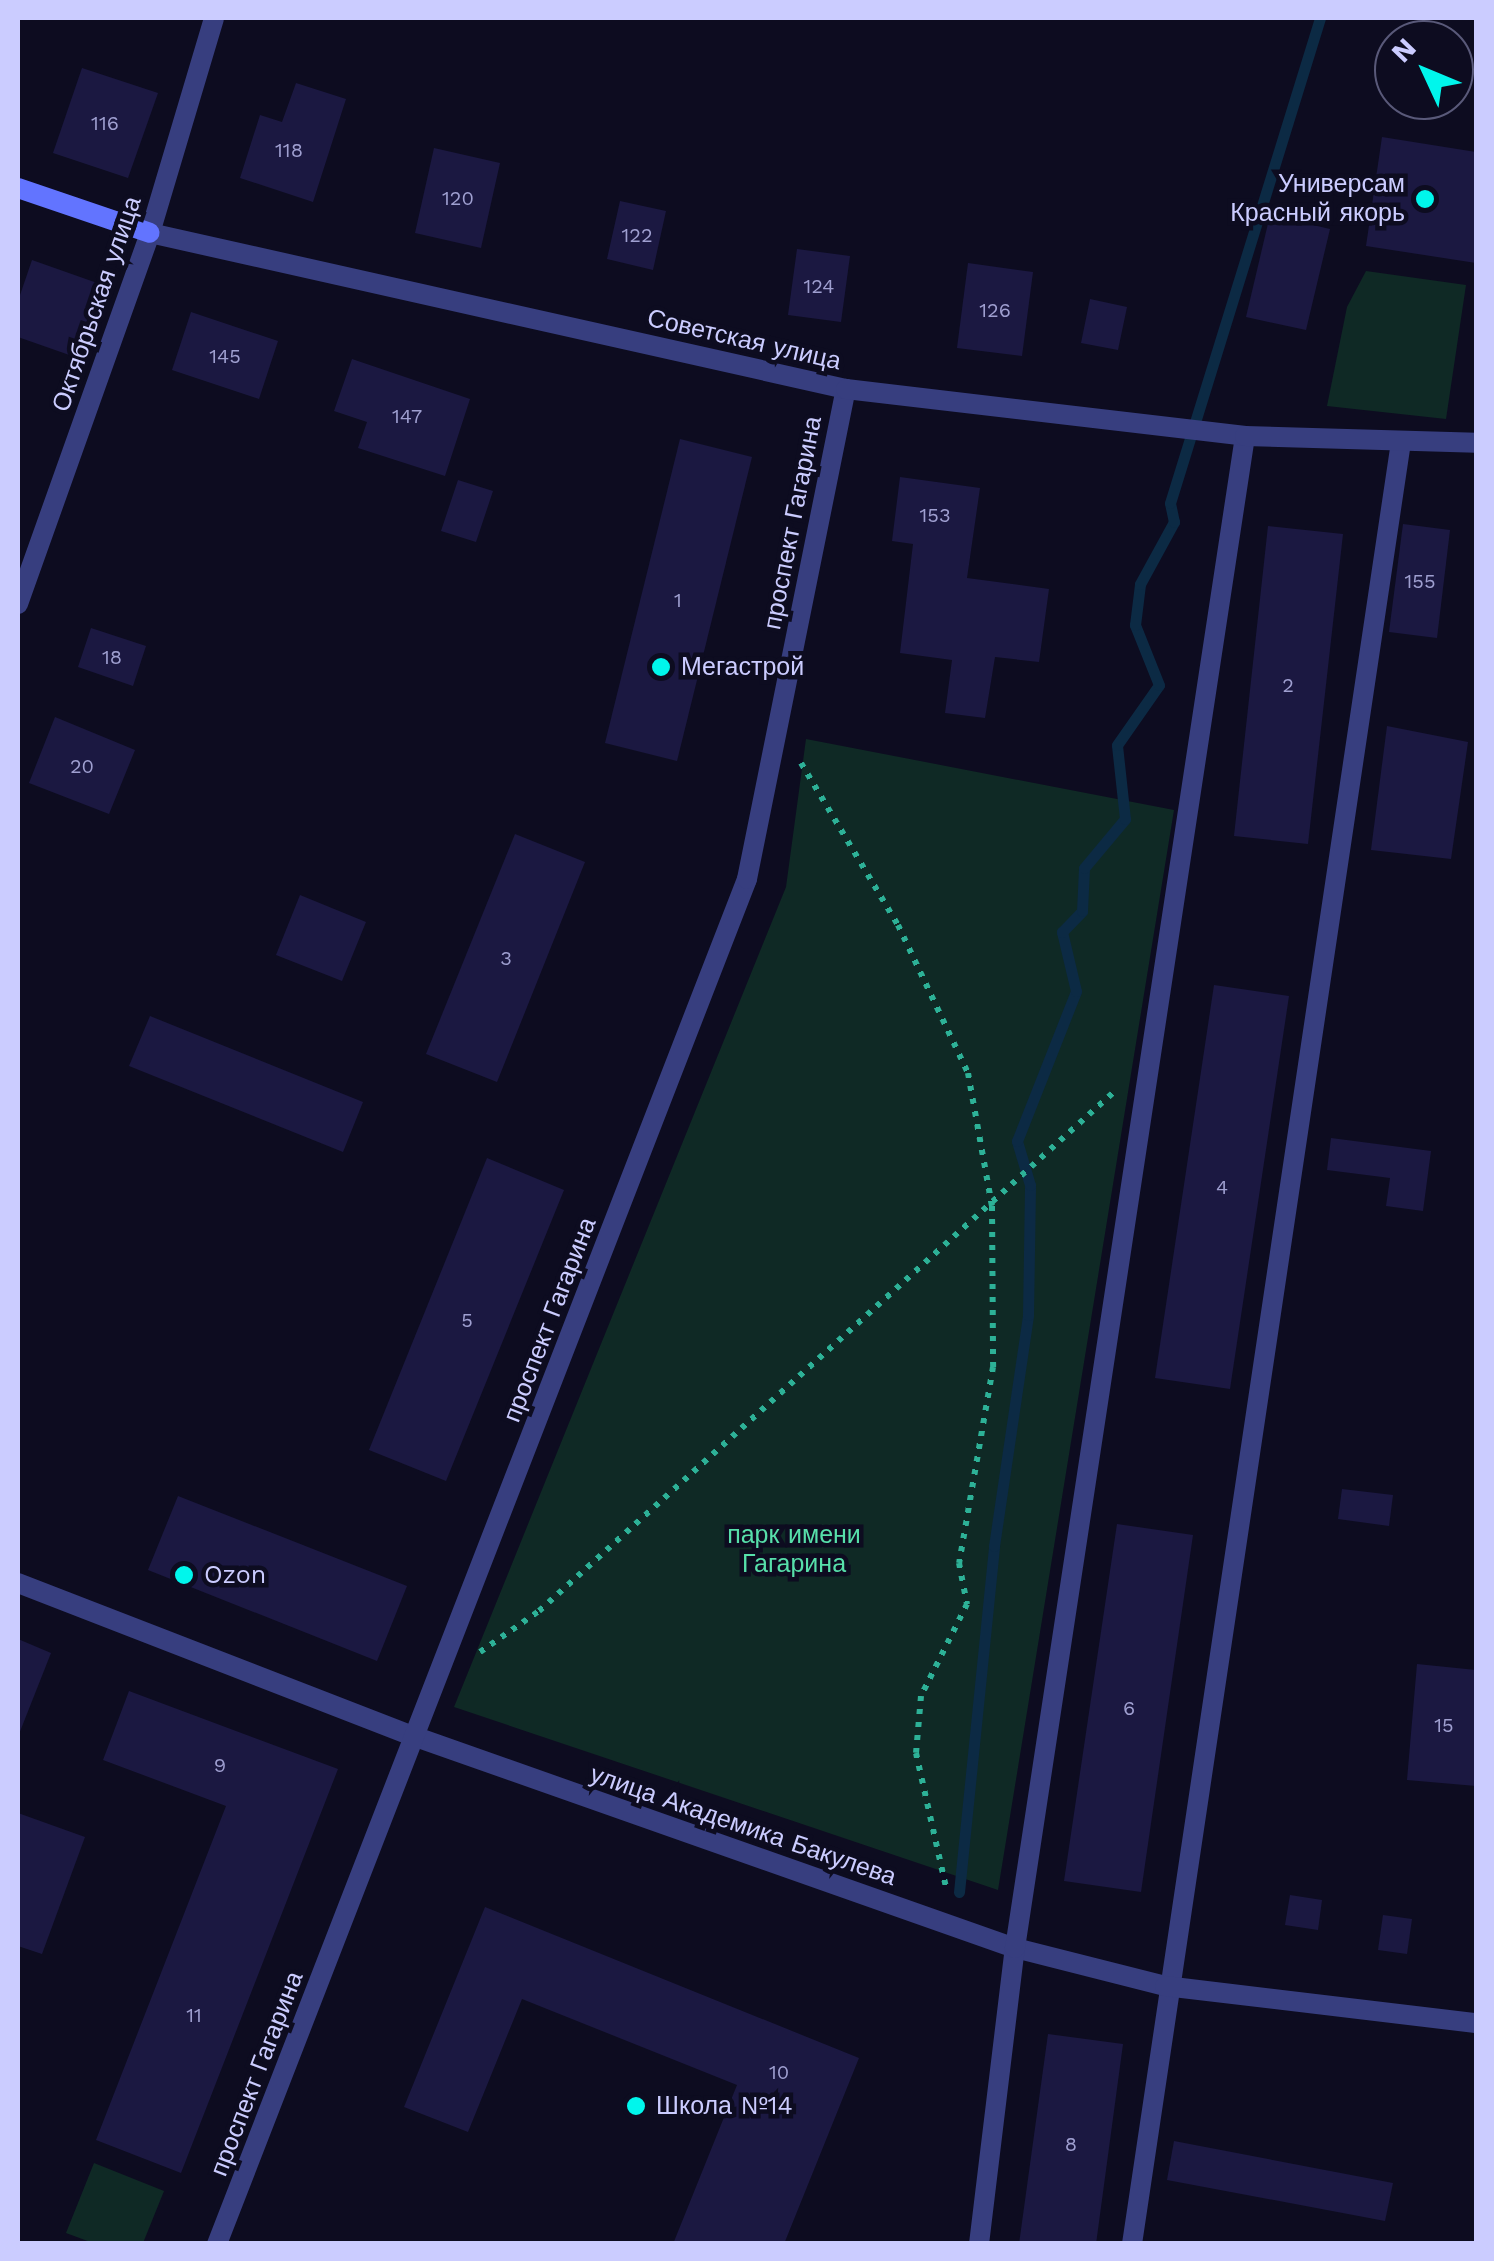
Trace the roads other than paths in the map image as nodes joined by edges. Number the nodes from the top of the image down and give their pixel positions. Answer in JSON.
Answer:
{"nodes":[{"id":1,"x":214,"y":18,"type":"edge"},
{"id":2,"x":18,"y":188,"type":"edge"},
{"id":3,"x":150,"y":233,"type":"junction"},
{"id":4,"x":846,"y":388,"type":"junction"},
{"id":5,"x":1245,"y":436,"type":"junction"},
{"id":6,"x":1400,"y":443,"type":"junction"},
{"id":7,"x":1476,"y":443,"type":"edge"},
{"id":8,"x":18,"y":604,"type":"edge"},
{"id":9,"x":18,"y":1583,"type":"edge"},
{"id":10,"x":416,"y":1737,"type":"junction"},
{"id":11,"x":1014,"y":1948,"type":"junction"},
{"id":12,"x":1164,"y":1986,"type":"junction"},
{"id":13,"x":1476,"y":2023,"type":"edge"},
{"id":14,"x":217,"y":2244,"type":"edge"},
{"id":15,"x":979,"y":2244,"type":"edge"},
{"id":16,"x":1132,"y":2244,"type":"edge"}],
"edges":[{"from":1,"to":3,"type":"street","name":"Октябрьская улица"},
{"from":2,"to":3,"type":"main road","name":"Советская улица"},
{"from":3,"to":4,"type":"street","name":"Советская улица"},
{"from":3,"to":8,"type":"street","name":"Октябрьская улица"},
{"from":4,"to":5,"type":"street","name":"Советская улица"},
{"from":4,"to":10,"type":"street","name":"проспект Гагарина"},
{"from":5,"to":6,"type":"street","name":"Советская улица"},
{"from":5,"to":11,"type":"street"},
{"from":6,"to":7,"type":"street","name":"Советская улица"},
{"from":6,"to":12,"type":"street"},
{"from":9,"to":10,"type":"street","name":"улица Академика Бакулева"},
{"from":10,"to":11,"type":"street","name":"улица Академика Бакулева"},
{"from":10,"to":14,"type":"street","name":"проспект Гагарина"},
{"from":11,"to":12,"type":"street","name":"улица Академика Бакулева"},
{"from":11,"to":15,"type":"street"},
{"from":12,"to":13,"type":"street","name":"улица Академика Бакулева"},
{"from":12,"to":16,"type":"street"}]}
